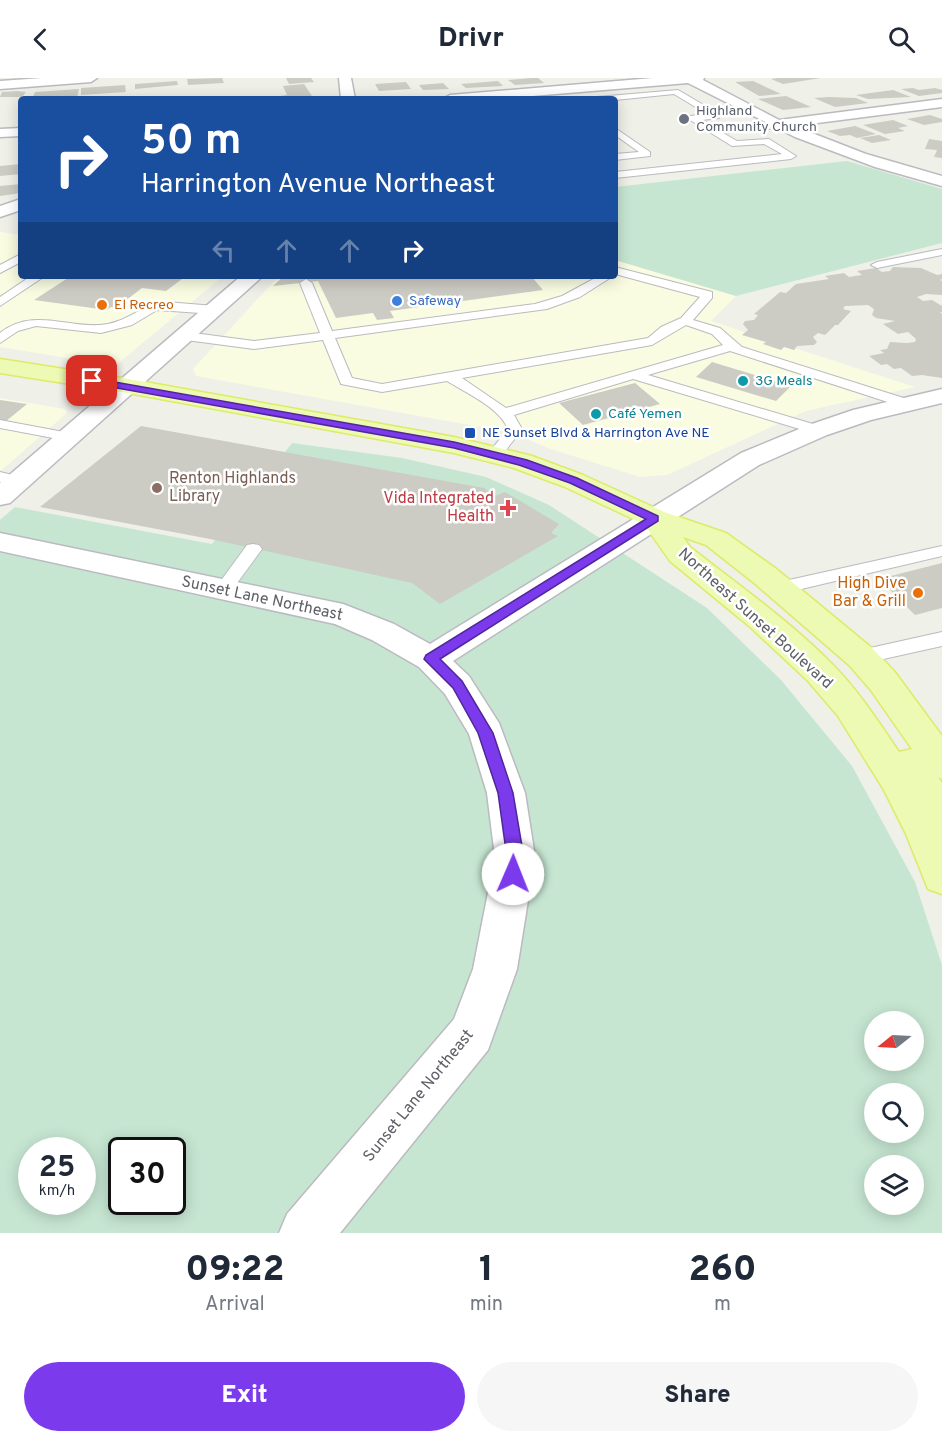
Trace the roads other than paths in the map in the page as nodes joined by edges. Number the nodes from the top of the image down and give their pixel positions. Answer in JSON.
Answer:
{"nodes":[{"id":1,"x":91,"y":78,"type":"edge"},
{"id":2,"x":345,"y":78,"type":"edge"},
{"id":3,"x":694,"y":78,"type":"edge"},
{"id":4,"x":0,"y":85,"type":"edge"},
{"id":5,"x":348,"y":96,"type":"edge"},
{"id":6,"x":519,"y":96,"type":"edge"},
{"id":7,"x":618,"y":97,"type":"edge"},
{"id":8,"x":942,"y":103,"type":"edge"},
{"id":9,"x":778,"y":124,"type":"junction"},
{"id":10,"x":714,"y":131,"type":"junction"},
{"id":11,"x":18,"y":132,"type":"edge"},
{"id":12,"x":0,"y":133,"type":"edge"},
{"id":13,"x":618,"y":133,"type":"edge"},
{"id":14,"x":618,"y":157,"type":"edge"},
{"id":15,"x":618,"y":176,"type":"edge"},
{"id":16,"x":942,"y":181,"type":"edge"},
{"id":17,"x":18,"y":205,"type":"edge"},
{"id":18,"x":0,"y":213,"type":"edge"},
{"id":19,"x":942,"y":252,"type":"edge"},
{"id":20,"x":18,"y":259,"type":"edge"},
{"id":21,"x":877,"y":265,"type":"dead end"},
{"id":22,"x":0,"y":270,"type":"edge"},
{"id":23,"x":618,"y":270,"type":"edge"},
{"id":24,"x":34,"y":279,"type":"edge"},
{"id":25,"x":250,"y":279,"type":"edge"},
{"id":26,"x":602,"y":279,"type":"edge"},
{"id":27,"x":306,"y":283,"type":"dead end"},
{"id":28,"x":0,"y":302,"type":"edge"},
{"id":29,"x":214,"y":310,"type":"junction"},
{"id":30,"x":686,"y":321,"type":"junction"},
{"id":31,"x":328,"y":335,"type":"junction"},
{"id":32,"x":186,"y":336,"type":"junction"},
{"id":33,"x":0,"y":339,"type":"edge"},
{"id":34,"x":733,"y":346,"type":"junction"},
{"id":35,"x":0,"y":366,"type":"edge"},
{"id":36,"x":633,"y":375,"type":"junction"},
{"id":37,"x":451,"y":377,"type":"junction"},
{"id":38,"x":128,"y":386,"type":"junction"},
{"id":39,"x":942,"y":396,"type":"edge"},
{"id":40,"x":905,"y":403,"type":"junction"},
{"id":41,"x":505,"y":413,"type":"junction"},
{"id":42,"x":0,"y":424,"type":"edge"},
{"id":43,"x":818,"y":430,"type":"junction"},
{"id":44,"x":69,"y":437,"type":"junction"},
{"id":45,"x":495,"y":455,"type":"junction"},
{"id":46,"x":6,"y":485,"type":"edge"},
{"id":47,"x":654,"y":518,"type":"junction"},
{"id":48,"x":0,"y":543,"type":"edge"},
{"id":49,"x":253,"y":549,"type":"dead end"},
{"id":50,"x":942,"y":551,"type":"edge"},
{"id":51,"x":780,"y":588,"type":"junction"},
{"id":52,"x":223,"y":590,"type":"junction"},
{"id":53,"x":942,"y":639,"type":"edge"},
{"id":54,"x":861,"y":657,"type":"junction"},
{"id":55,"x":431,"y":659,"type":"junction"},
{"id":56,"x":850,"y":707,"type":"junction"},
{"id":57,"x":942,"y":764,"type":"edge"},
{"id":58,"x":942,"y":809,"type":"edge"},
{"id":59,"x":942,"y":876,"type":"edge"},
{"id":60,"x":306,"y":1233,"type":"edge"}],
"edges":[{"from":1,"to":4,"type":"street"},
{"from":2,"to":5,"type":"street"},
{"from":3,"to":6,"type":"street"},
{"from":3,"to":9,"type":"street"},
{"from":7,"to":10,"type":"lane"},
{"from":8,"to":9,"type":"street"},
{"from":9,"to":10,"type":"lane"},
{"from":9,"to":16,"type":"street"},
{"from":10,"to":15,"type":"lane"},
{"from":11,"to":12,"type":"street"},
{"from":13,"to":14,"type":"lane"},
{"from":17,"to":18,"type":"street"},
{"from":19,"to":21,"type":"lane"},
{"from":20,"to":22,"type":"lane"},
{"from":23,"to":30,"type":"lane"},
{"from":24,"to":28,"type":"lane"},
{"from":25,"to":29,"type":"street"},
{"from":26,"to":31,"type":"lane"},
{"from":27,"to":31,"type":"lane"},
{"from":29,"to":32,"type":"street"},
{"from":29,"to":33,"type":"lane"},
{"from":30,"to":34,"type":"lane"},
{"from":30,"to":37,"type":"lane"},
{"from":31,"to":32,"type":"lane"},
{"from":31,"to":37,"type":"lane"},
{"from":32,"to":38,"type":"street"},
{"from":34,"to":36,"type":"lane"},
{"from":34,"to":40,"type":"lane"},
{"from":35,"to":38,"type":"main road","name":"Northeast Sunset Boulevard"},
{"from":36,"to":41,"type":"lane"},
{"from":36,"to":43,"type":"lane"},
{"from":37,"to":41,"type":"lane"},
{"from":38,"to":44,"type":"street"},
{"from":38,"to":45,"type":"main road","name":"Northeast Sunset Boulevard"},
{"from":39,"to":40,"type":"street"},
{"from":40,"to":43,"type":"street"},
{"from":41,"to":45,"type":"lane"},
{"from":42,"to":44,"type":"lane"},
{"from":43,"to":47,"type":"street"},
{"from":44,"to":46,"type":"street"},
{"from":45,"to":47,"type":"main road","name":"Northeast Sunset Boulevard"},
{"from":47,"to":51,"type":"main road","name":"Northeast Sunset Boulevard"},
{"from":47,"to":55,"type":"street"},
{"from":47,"to":56,"type":"main road","name":"Northeast Sunset Boulevard"},
{"from":48,"to":52,"type":"street","name":"Sunset Lane Northeast"},
{"from":49,"to":52,"type":"lane"},
{"from":50,"to":51,"type":"lane"},
{"from":51,"to":54,"type":"main road","name":"Northeast Sunset Boulevard"},
{"from":52,"to":55,"type":"street","name":"Sunset Lane Northeast"},
{"from":53,"to":54,"type":"lane"},
{"from":54,"to":57,"type":"main road","name":"Northeast Sunset Boulevard"},
{"from":55,"to":60,"type":"street","name":"Sunset Lane Northeast"},
{"from":56,"to":58,"type":"main road"},
{"from":56,"to":59,"type":"main road","name":"Northeast Sunset Boulevard"}]}
